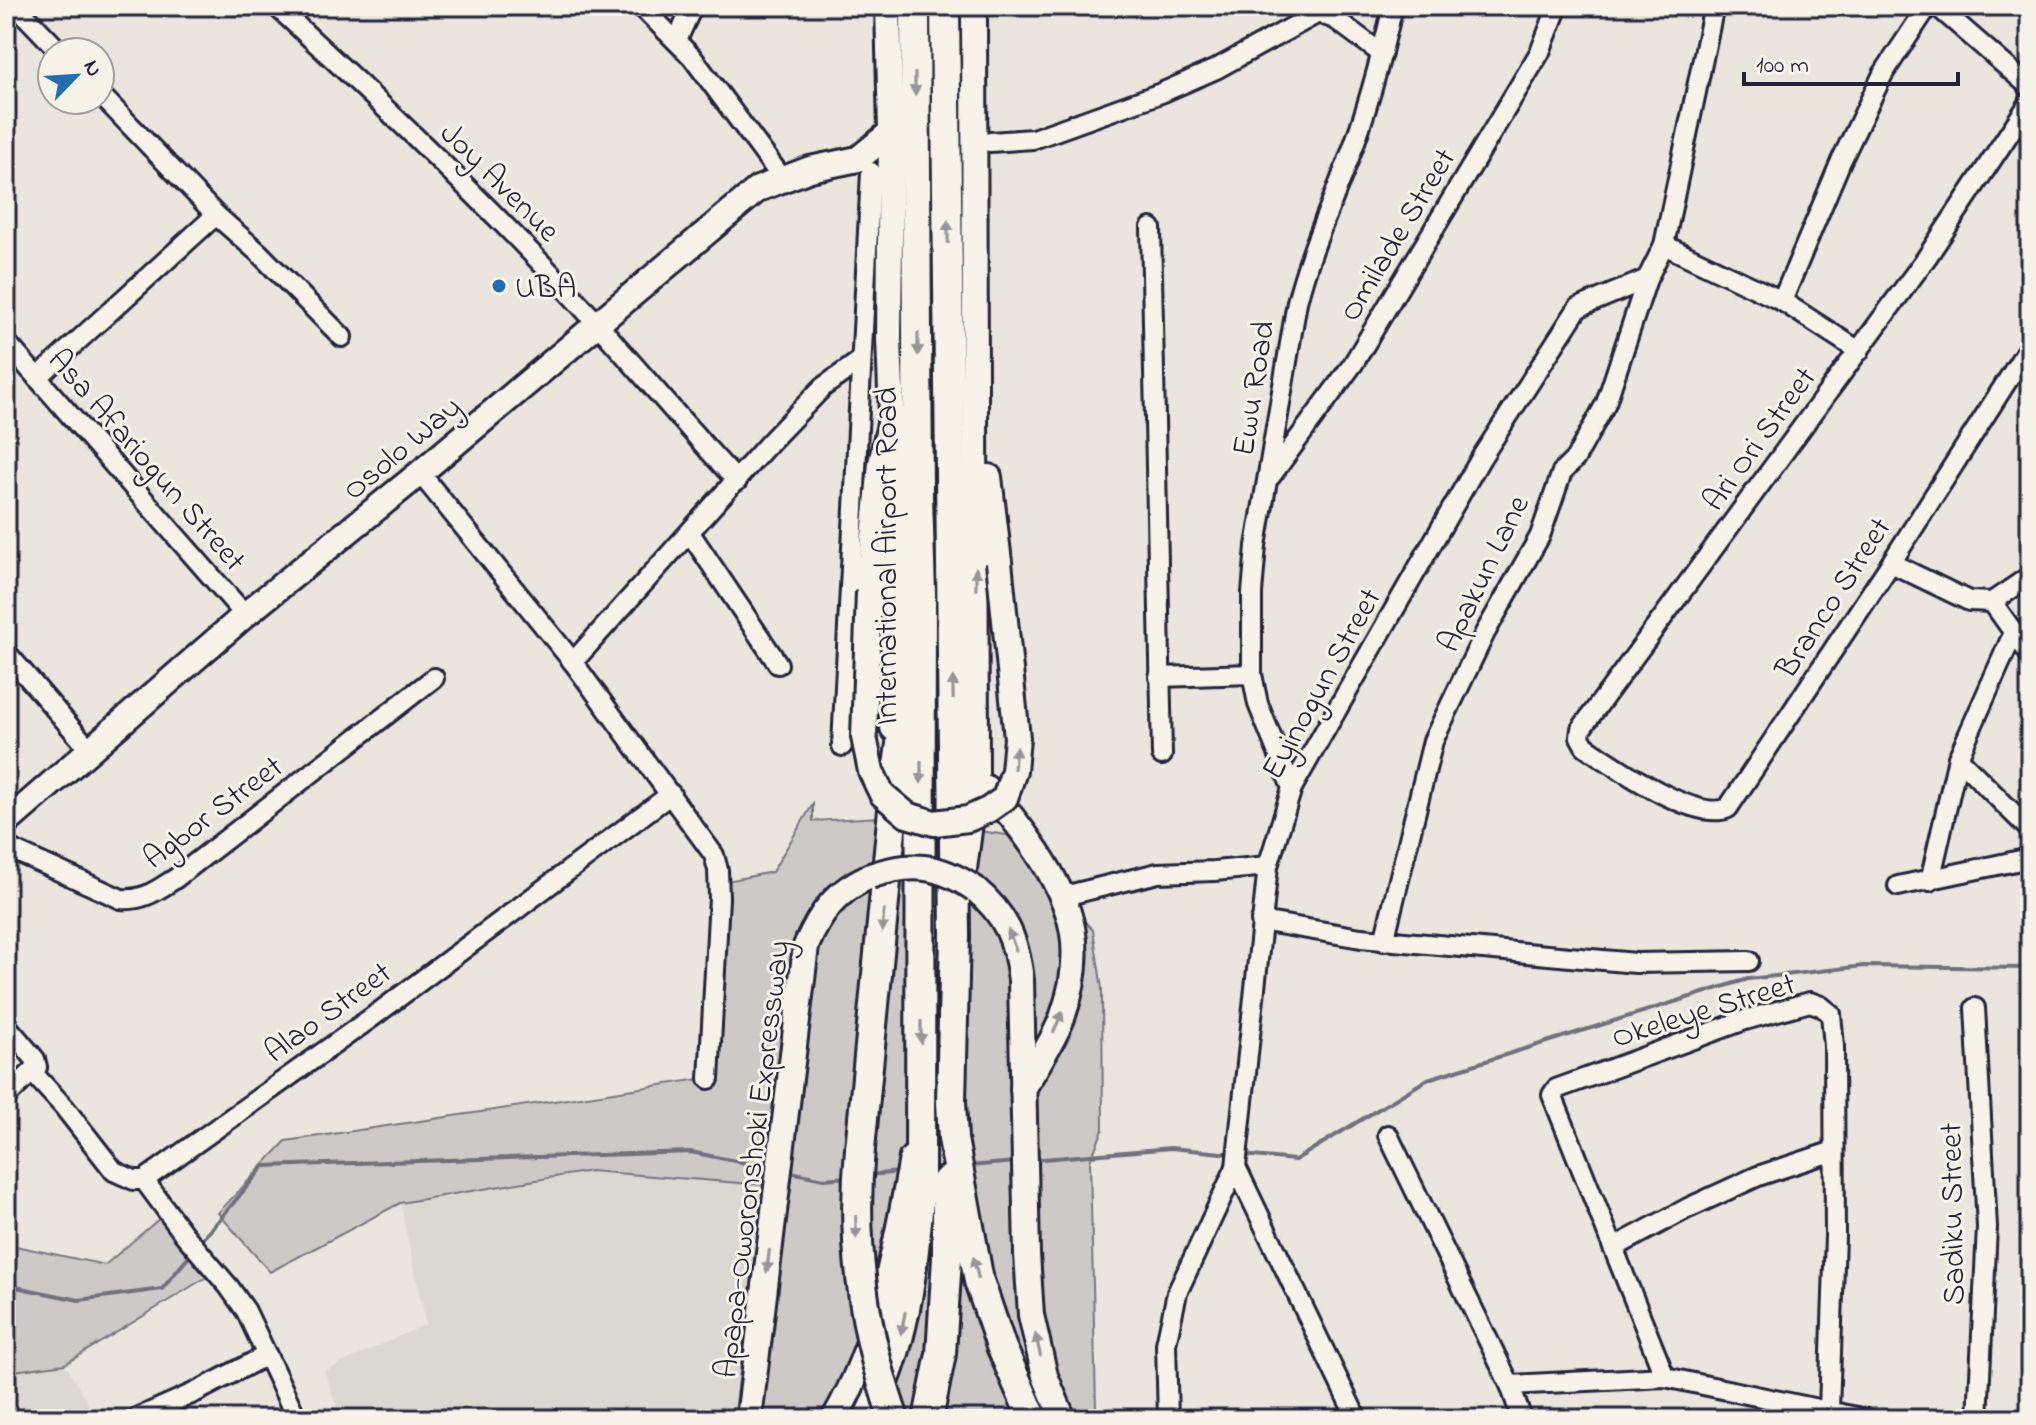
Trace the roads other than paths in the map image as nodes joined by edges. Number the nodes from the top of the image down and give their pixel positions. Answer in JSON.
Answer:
{"nodes":[{"id":1,"x":16,"y":6,"type":"edge"},
{"id":2,"x":276,"y":6,"type":"edge"},
{"id":3,"x":641,"y":6,"type":"edge"},
{"id":4,"x":689,"y":6,"type":"edge"},
{"id":5,"x":888,"y":6,"type":"edge"},
{"id":6,"x":915,"y":6,"type":"edge"},
{"id":7,"x":945,"y":6,"type":"edge"},
{"id":8,"x":974,"y":6,"type":"edge"},
{"id":9,"x":1393,"y":6,"type":"edge"},
{"id":10,"x":1558,"y":6,"type":"edge"},
{"id":11,"x":1714,"y":6,"type":"edge"},
{"id":12,"x":1928,"y":6,"type":"edge"},
{"id":13,"x":1937,"y":6,"type":"edge"},
{"id":14,"x":45,"y":36,"type":"edge"},
{"id":15,"x":677,"y":40,"type":"junction"},
{"id":16,"x":1382,"y":54,"type":"junction"},
{"id":17,"x":2030,"y":87,"type":"edge"},
{"id":18,"x":2030,"y":102,"type":"edge"},
{"id":19,"x":116,"y":111,"type":"edge"},
{"id":20,"x":891,"y":132,"type":"junction"},
{"id":21,"x":990,"y":142,"type":"dead end"},
{"id":22,"x":873,"y":173,"type":"junction"},
{"id":23,"x":782,"y":178,"type":"junction"},
{"id":24,"x":216,"y":215,"type":"junction"},
{"id":25,"x":1151,"y":228,"type":"dead end"},
{"id":26,"x":1664,"y":245,"type":"junction"},
{"id":27,"x":1647,"y":279,"type":"junction"},
{"id":28,"x":1782,"y":301,"type":"junction"},
{"id":29,"x":597,"y":323,"type":"junction"},
{"id":30,"x":342,"y":337,"type":"dead end"},
{"id":31,"x":6,"y":342,"type":"edge"},
{"id":32,"x":2030,"y":345,"type":"edge"},
{"id":33,"x":1859,"y":351,"type":"junction"},
{"id":34,"x":861,"y":360,"type":"junction"},
{"id":35,"x":977,"y":365,"type":"junction"},
{"id":36,"x":37,"y":378,"type":"junction"},
{"id":37,"x":892,"y":416,"type":"junction"},
{"id":38,"x":420,"y":473,"type":"junction"},
{"id":39,"x":737,"y":481,"type":"junction"},
{"id":40,"x":1267,"y":482,"type":"junction"},
{"id":41,"x":918,"y":496,"type":"junction"},
{"id":42,"x":690,"y":533,"type":"junction"},
{"id":43,"x":1891,"y":563,"type":"junction"},
{"id":44,"x":2030,"y":576,"type":"edge"},
{"id":45,"x":921,"y":594,"type":"junction"},
{"id":46,"x":1992,"y":602,"type":"junction"},
{"id":47,"x":245,"y":615,"type":"junction"},
{"id":48,"x":2013,"y":634,"type":"junction"},
{"id":49,"x":6,"y":652,"type":"edge"},
{"id":50,"x":2030,"y":655,"type":"edge"},
{"id":51,"x":573,"y":662,"type":"junction"},
{"id":52,"x":778,"y":664,"type":"dead end"},
{"id":53,"x":1252,"y":674,"type":"junction"},
{"id":54,"x":1159,"y":677,"type":"junction"},
{"id":55,"x":434,"y":678,"type":"dead end"},
{"id":56,"x":842,"y":746,"type":"dead end"},
{"id":57,"x":90,"y":750,"type":"junction"},
{"id":58,"x":1162,"y":755,"type":"dead end"},
{"id":59,"x":1958,"y":758,"type":"junction"},
{"id":60,"x":976,"y":777,"type":"junction"},
{"id":61,"x":1292,"y":788,"type":"junction"},
{"id":62,"x":1647,"y":788,"type":"joint"},
{"id":63,"x":895,"y":789,"type":"junction"},
{"id":64,"x":671,"y":794,"type":"junction"},
{"id":65,"x":9,"y":816,"type":"edge"},
{"id":66,"x":2030,"y":830,"type":"edge"},
{"id":67,"x":6,"y":847,"type":"edge"},
{"id":68,"x":2030,"y":858,"type":"edge"},
{"id":69,"x":1268,"y":866,"type":"junction"},
{"id":70,"x":1930,"y":881,"type":"junction"},
{"id":71,"x":1898,"y":886,"type":"dead end"},
{"id":72,"x":1064,"y":896,"type":"junction"},
{"id":73,"x":1261,"y":921,"type":"junction"},
{"id":74,"x":955,"y":935,"type":"junction"},
{"id":75,"x":1384,"y":941,"type":"junction"},
{"id":76,"x":1749,"y":961,"type":"dead end"},
{"id":77,"x":1975,"y":1008,"type":"dead end"},
{"id":78,"x":6,"y":1025,"type":"edge"},
{"id":79,"x":33,"y":1073,"type":"junction"},
{"id":80,"x":709,"y":1079,"type":"dead end"},
{"id":81,"x":1022,"y":1091,"type":"junction"},
{"id":82,"x":6,"y":1097,"type":"edge"},
{"id":83,"x":1388,"y":1135,"type":"dead end"},
{"id":84,"x":934,"y":1138,"type":"junction"},
{"id":85,"x":1834,"y":1151,"type":"junction"},
{"id":86,"x":1236,"y":1167,"type":"junction"},
{"id":87,"x":144,"y":1180,"type":"junction"},
{"id":88,"x":933,"y":1189,"type":"junction"},
{"id":89,"x":1613,"y":1248,"type":"junction"},
{"id":90,"x":267,"y":1355,"type":"junction"},
{"id":91,"x":1665,"y":1377,"type":"junction"},
{"id":92,"x":1510,"y":1385,"type":"junction"},
{"id":93,"x":1829,"y":1410,"type":"junction"},
{"id":94,"x":135,"y":1419,"type":"edge"},
{"id":95,"x":297,"y":1419,"type":"edge"},
{"id":96,"x":749,"y":1419,"type":"edge"},
{"id":97,"x":834,"y":1419,"type":"edge"},
{"id":98,"x":868,"y":1419,"type":"edge"},
{"id":99,"x":894,"y":1419,"type":"edge"},
{"id":100,"x":928,"y":1419,"type":"edge"},
{"id":101,"x":1033,"y":1419,"type":"edge"},
{"id":102,"x":1063,"y":1419,"type":"edge"},
{"id":103,"x":1168,"y":1419,"type":"edge"},
{"id":104,"x":1357,"y":1419,"type":"edge"},
{"id":105,"x":1522,"y":1419,"type":"edge"},
{"id":106,"x":1866,"y":1419,"type":"edge"},
{"id":107,"x":1978,"y":1419,"type":"edge"}],
"edges":[{"from":1,"to":14,"type":"street"},
{"from":2,"to":29,"type":"street","name":"Joy Avenue"},
{"from":3,"to":15,"type":"street"},
{"from":4,"to":15,"type":"street"},
{"from":5,"to":20,"type":"main road","name":"International Airport Road"},
{"from":6,"to":41,"type":"highway","name":"International Airport Road","one_way":true},
{"from":74,"to":7,"type":"highway","name":"International Airport Road","one_way":true},
{"from":8,"to":35,"type":"main road","name":"International Airport Road"},
{"from":9,"to":16,"type":"street","name":"Ewu Road"},
{"from":10,"to":40,"type":"street","name":"Omilade Street"},
{"from":11,"to":26,"type":"street","name":"Apakun Lane"},
{"from":12,"to":28,"type":"street"},
{"from":13,"to":17,"type":"street"},
{"from":15,"to":23,"type":"street"},
{"from":16,"to":21,"type":"street"},
{"from":16,"to":40,"type":"street","name":"Ewu Road"},
{"from":18,"to":33,"type":"street","name":"Ari Ori Street"},
{"from":19,"to":24,"type":"street"},
{"from":20,"to":22,"type":"main road","name":"Osolo Way"},
{"from":20,"to":22,"type":"main road","name":"International Airport Road"},
{"from":22,"to":23,"type":"main road","name":"Osolo Way"},
{"from":22,"to":34,"type":"street"},
{"from":22,"to":37,"type":"main road","name":"International Airport Road"},
{"from":23,"to":29,"type":"main road","name":"Osolo Way"},
{"from":24,"to":30,"type":"street"},
{"from":24,"to":36,"type":"street"},
{"from":25,"to":54,"type":"street"},
{"from":26,"to":27,"type":"street","name":"Apakun Lane"},
{"from":26,"to":28,"type":"street"},
{"from":27,"to":61,"type":"street","name":"Eyinogun Street"},
{"from":27,"to":75,"type":"street","name":"Apakun Lane"},
{"from":28,"to":33,"type":"street"},
{"from":29,"to":38,"type":"main road","name":"Osolo Way"},
{"from":29,"to":39,"type":"street","name":"Joy Avenue"},
{"from":31,"to":36,"type":"street","name":"Asa Afariogun Street"},
{"from":32,"to":43,"type":"street","name":"Branco Street"},
{"from":33,"to":62,"type":"street","name":"Ari Ori Street"},
{"from":34,"to":39,"type":"street"},
{"from":34,"to":56,"type":"street"},
{"from":37,"to":35,"type":"main road","name":"International Airport Road","one_way":true,"bridge":true},
{"from":60,"to":35,"type":"main road","name":"International Airport Road","one_way":true},
{"from":36,"to":47,"type":"street","name":"Asa Afariogun Street"},
{"from":37,"to":41,"type":"highway"},
{"from":37,"to":63,"type":"highway"},
{"from":38,"to":47,"type":"main road","name":"Osolo Way"},
{"from":38,"to":51,"type":"street"},
{"from":39,"to":42,"type":"street"},
{"from":40,"to":53,"type":"street","name":"Ewu Road"},
{"from":41,"to":45,"type":"highway","name":"International Airport Road"},
{"from":42,"to":51,"type":"street"},
{"from":42,"to":52,"type":"street"},
{"from":43,"to":46,"type":"street"},
{"from":43,"to":62,"type":"street","name":"Branco Street"},
{"from":44,"to":46,"type":"street"},
{"from":45,"to":63,"type":"highway"},
{"from":45,"to":84,"type":"highway","name":"International Airport Road","one_way":true},
{"from":46,"to":48,"type":"street"},
{"from":47,"to":57,"type":"main road","name":"Osolo Way"},
{"from":48,"to":50,"type":"street"},
{"from":48,"to":59,"type":"street"},
{"from":49,"to":57,"type":"street"},
{"from":51,"to":64,"type":"street"},
{"from":53,"to":54,"type":"street"},
{"from":53,"to":61,"type":"street","name":"Ewu Road"},
{"from":54,"to":58,"type":"street"},
{"from":55,"to":67,"type":"street","name":"Agbor Street"},
{"from":57,"to":65,"type":"main road","name":"Osolo Way"},
{"from":59,"to":66,"type":"street"},
{"from":59,"to":70,"type":"street"},
{"from":60,"to":72,"type":"main road"},
{"from":60,"to":74,"type":"main road","name":"International Airport Road"},
{"from":61,"to":69,"type":"street","name":"Eyinogun Street"},
{"from":63,"to":99,"type":"highway","one_way":true,"bridge":true},
{"from":64,"to":80,"type":"street"},
{"from":64,"to":87,"type":"street","name":"Alao Street"},
{"from":68,"to":70,"type":"street"},
{"from":69,"to":72,"type":"street"},
{"from":69,"to":73,"type":"street","name":"Eyinogun Street"},
{"from":70,"to":71,"type":"street"},
{"from":81,"to":72,"type":"main road","one_way":true},
{"from":73,"to":75,"type":"street"},
{"from":73,"to":86,"type":"street","name":"Eyinogun Street"},
{"from":74,"to":84,"type":"highway","name":"International Airport Road"},
{"from":75,"to":76,"type":"street"},
{"from":77,"to":107,"type":"street","name":"Sadiku Street"},
{"from":78,"to":79,"type":"street"},
{"from":79,"to":82,"type":"street"},
{"from":79,"to":87,"type":"street"},
{"from":81,"to":96,"type":"main road","name":"Apapa-Oworonshoki Expressway","one_way":true,"bridge":true},
{"from":102,"to":81,"type":"main road","name":"Apapa-Oworonshoki Expressway","one_way":true},
{"from":83,"to":92,"type":"street"},
{"from":84,"to":88,"type":"highway"},
{"from":84,"to":88,"type":"main road"},
{"from":85,"to":89,"type":"street"},
{"from":85,"to":89,"type":"street","name":"Okeleye Street"},
{"from":85,"to":93,"type":"street","name":"Okeleye Street"},
{"from":86,"to":103,"type":"street"},
{"from":86,"to":104,"type":"street"},
{"from":87,"to":90,"type":"street"},
{"from":88,"to":97,"type":"main road"},
{"from":88,"to":98,"type":"highway","one_way":true},
{"from":88,"to":100,"type":"highway"},
{"from":101,"to":88,"type":"highway","one_way":true},
{"from":89,"to":91,"type":"street","name":"Okeleye Street"},
{"from":90,"to":94,"type":"street"},
{"from":90,"to":95,"type":"street"},
{"from":91,"to":92,"type":"street"},
{"from":91,"to":93,"type":"street"},
{"from":92,"to":105,"type":"street"},
{"from":93,"to":106,"type":"street"}]}
